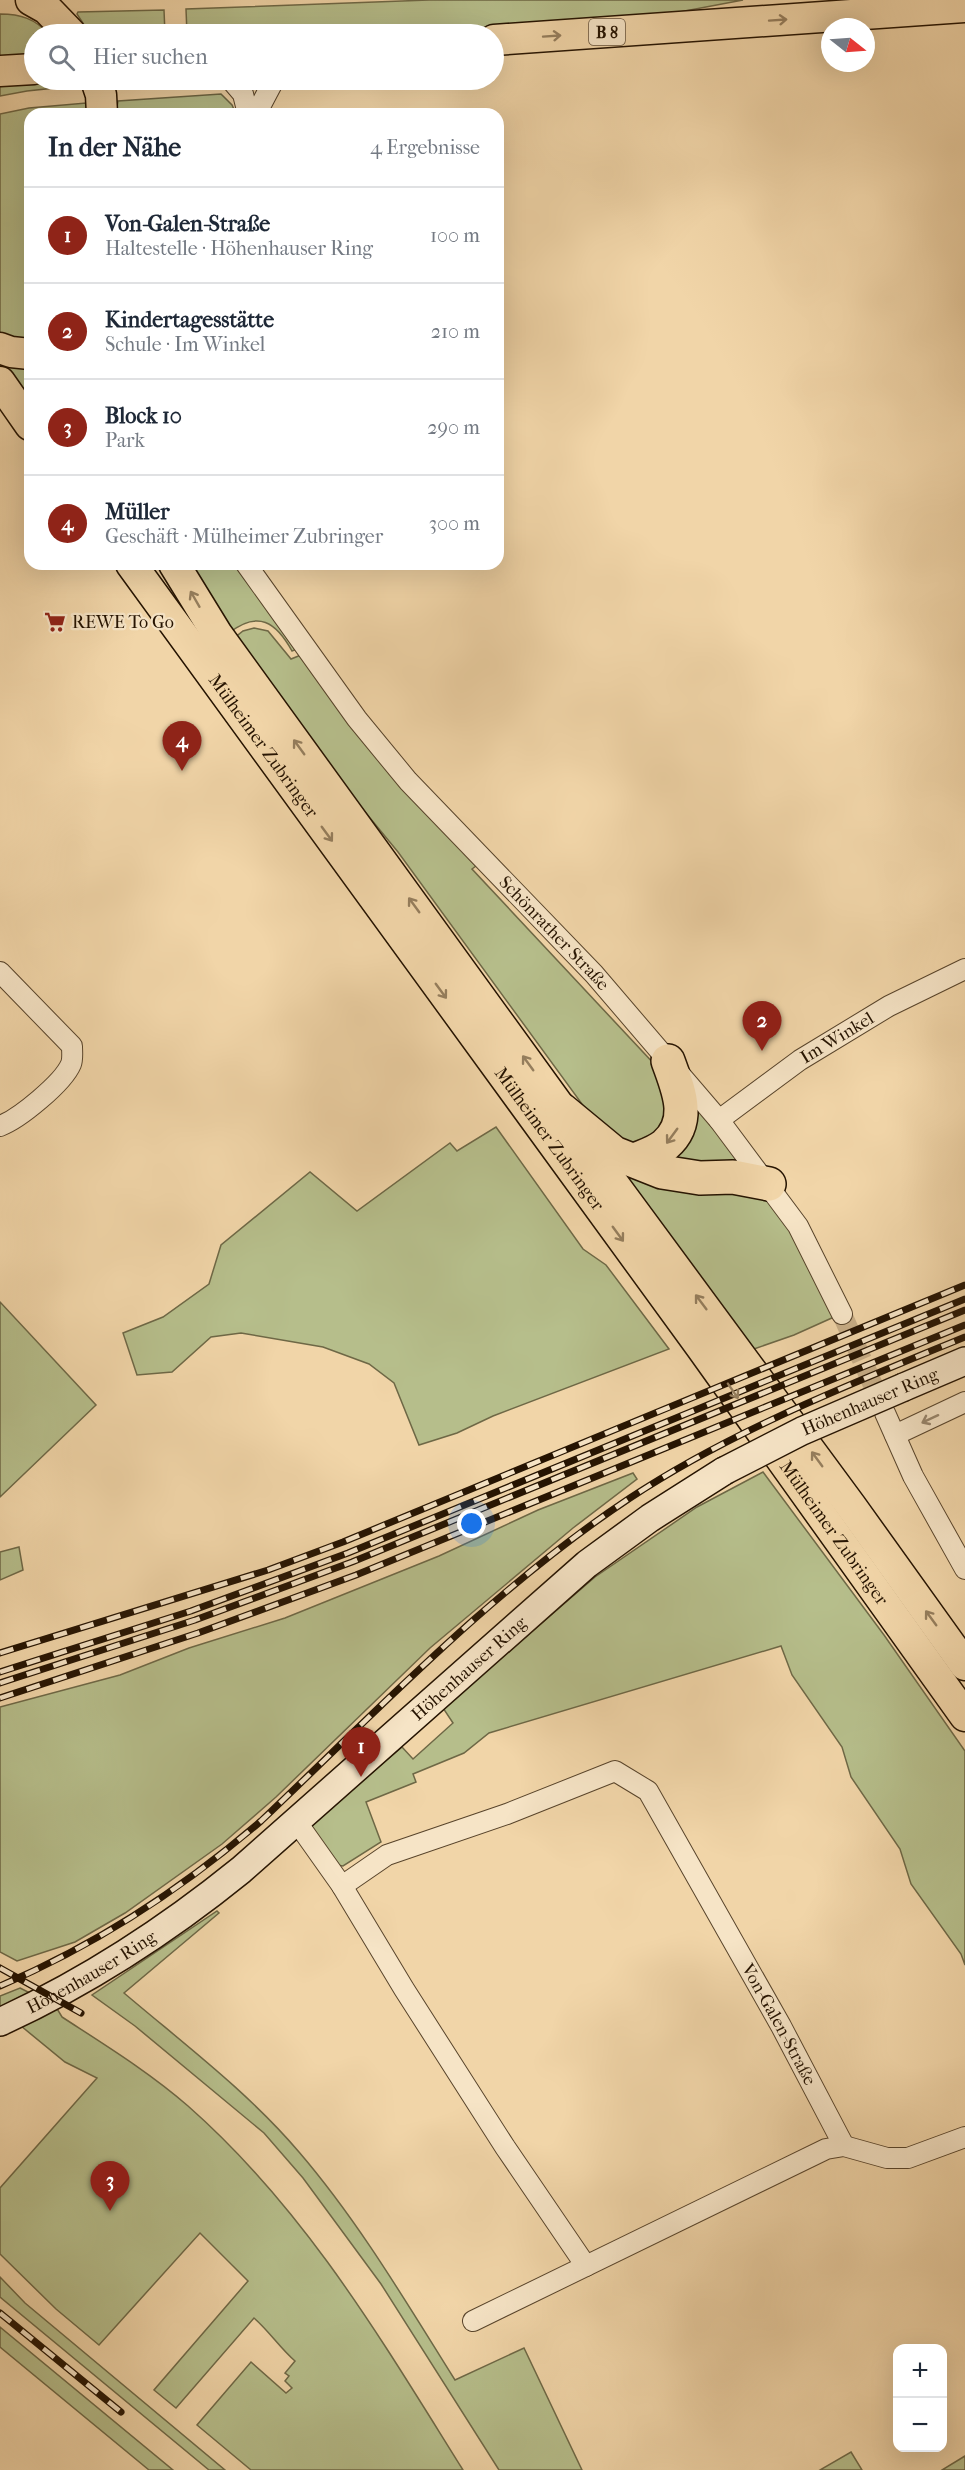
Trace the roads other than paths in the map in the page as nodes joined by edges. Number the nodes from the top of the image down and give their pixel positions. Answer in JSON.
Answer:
{"nodes":[{"id":1,"x":31,"y":0,"type":"edge"},
{"id":2,"x":965,"y":7,"type":"edge"},
{"id":3,"x":61,"y":24,"type":"edge"},
{"id":4,"x":504,"y":39,"type":"edge"},
{"id":5,"x":24,"y":70,"type":"edge"},
{"id":6,"x":0,"y":71,"type":"edge"},
{"id":7,"x":99,"y":90,"type":"edge"},
{"id":8,"x":240,"y":90,"type":"edge"},
{"id":9,"x":269,"y":90,"type":"edge"},
{"id":10,"x":102,"y":108,"type":"edge"},
{"id":11,"x":247,"y":108,"type":"edge"},
{"id":12,"x":259,"y":108,"type":"edge"},
{"id":13,"x":0,"y":348,"type":"edge"},
{"id":14,"x":24,"y":353,"type":"edge"},
{"id":15,"x":0,"y":382,"type":"edge"},
{"id":16,"x":24,"y":416,"type":"edge"},
{"id":17,"x":135,"y":570,"type":"edge"},
{"id":18,"x":178,"y":570,"type":"edge"},
{"id":19,"x":250,"y":570,"type":"edge"},
{"id":20,"x":965,"y":969,"type":"edge"},
{"id":21,"x":0,"y":972,"type":"edge"},
{"id":22,"x":668,"y":1061,"type":"junction"},
{"id":23,"x":562,"y":1110,"type":"junction"},
{"id":24,"x":719,"y":1120,"type":"junction"},
{"id":25,"x":0,"y":1126,"type":"edge"},
{"id":26,"x":635,"y":1160,"type":"junction"},
{"id":27,"x":769,"y":1184,"type":"junction"},
{"id":28,"x":842,"y":1314,"type":"tunnel mouth"},
{"id":29,"x":965,"y":1361,"type":"edge"},
{"id":30,"x":965,"y":1402,"type":"edge"},
{"id":31,"x":885,"y":1413,"type":"tunnel mouth"},
{"id":32,"x":895,"y":1435,"type":"junction"},
{"id":33,"x":965,"y":1569,"type":"edge"},
{"id":34,"x":965,"y":1665,"type":"edge"},
{"id":35,"x":965,"y":1716,"type":"edge"},
{"id":36,"x":296,"y":1821,"type":"junction"},
{"id":37,"x":342,"y":1886,"type":"junction"},
{"id":38,"x":0,"y":2022,"type":"edge"},
{"id":39,"x":965,"y":2138,"type":"edge"},
{"id":40,"x":844,"y":2146,"type":"junction"},
{"id":41,"x":586,"y":2266,"type":"junction"},
{"id":42,"x":473,"y":2321,"type":"dead end"}],
"edges":[{"from":1,"to":3,"type":"main road"},
{"from":4,"to":2,"type":"main road","number":"B 8","one_way":true},
{"from":5,"to":6,"type":"main road"},
{"from":7,"to":10,"type":"main road"},
{"from":8,"to":11,"type":"street"},
{"from":9,"to":12,"type":"street"},
{"from":13,"to":14,"type":"main road"},
{"from":15,"to":16,"type":"main road"},
{"from":17,"to":35,"type":"main road","name":"Mülheimer Zubringer","one_way":true},
{"from":23,"to":18,"type":"main road","name":"Mülheimer Zubringer","one_way":true},
{"from":19,"to":22,"type":"street","name":"Schönrather Straße"},
{"from":20,"to":24,"type":"street","name":"Im Winkel"},
{"from":21,"to":25,"type":"street"},
{"from":22,"to":24,"type":"street","name":"Schönrather Straße"},
{"from":22,"to":26,"type":"highway","one_way":true},
{"from":23,"to":26,"type":"highway"},
{"from":34,"to":23,"type":"main road","name":"Mülheimer Zubringer","one_way":true},
{"from":24,"to":27,"type":"street","name":"Schönrather Straße"},
{"from":26,"to":27,"type":"highway"},
{"from":27,"to":28,"type":"street","name":"Schönrather Straße"},
{"from":29,"to":36,"type":"street","name":"Höhenhauser Ring","bridge":true},
{"from":30,"to":32,"type":"street","one_way":true},
{"from":31,"to":32,"type":"street"},
{"from":32,"to":33,"type":"street"},
{"from":36,"to":37,"type":"street"},
{"from":36,"to":38,"type":"street","name":"Höhenhauser Ring"},
{"from":37,"to":40,"type":"street","name":"Von-Galen-Straße"},
{"from":37,"to":41,"type":"street"},
{"from":39,"to":40,"type":"street"},
{"from":40,"to":41,"type":"street"},
{"from":41,"to":42,"type":"street"}]}
